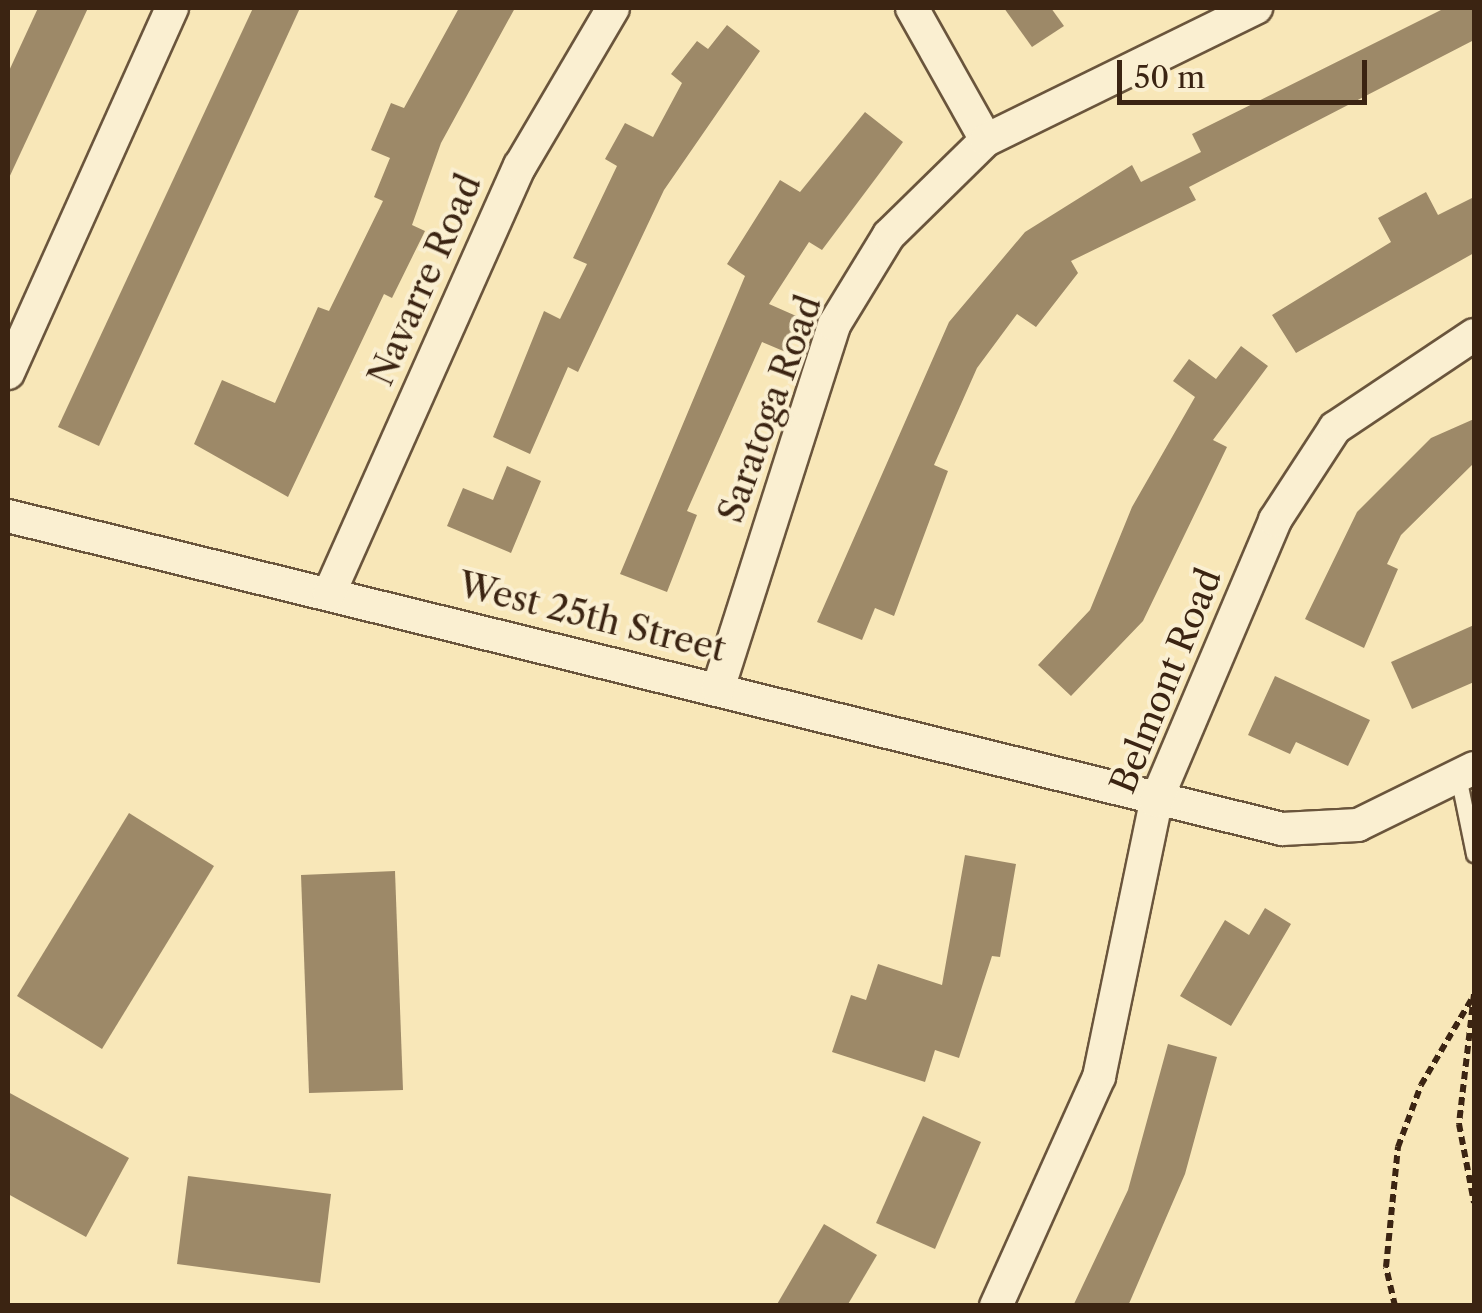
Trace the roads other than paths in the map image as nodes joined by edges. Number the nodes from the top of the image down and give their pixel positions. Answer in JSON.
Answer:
{"nodes":[{"id":1,"x":172,"y":8,"type":"edge"},
{"id":2,"x":613,"y":8,"type":"edge"},
{"id":3,"x":912,"y":8,"type":"edge"},
{"id":4,"x":1256,"y":8,"type":"edge"},
{"id":5,"x":986,"y":140,"type":"junction"},
{"id":6,"x":1474,"y":335,"type":"edge"},
{"id":7,"x":8,"y":373,"type":"edge"},
{"id":8,"x":8,"y":516,"type":"edge"},
{"id":9,"x":329,"y":594,"type":"junction"},
{"id":10,"x":718,"y":689,"type":"junction"},
{"id":11,"x":1466,"y":772,"type":"edge"},
{"id":12,"x":1156,"y":801,"type":"junction"},
{"id":13,"x":1474,"y":854,"type":"edge"},
{"id":14,"x":996,"y":1306,"type":"edge"}],
"edges":[{"from":1,"to":7,"type":"street"},
{"from":2,"to":9,"type":"street","name":"Navarre Road"},
{"from":3,"to":5,"type":"street"},
{"from":4,"to":5,"type":"street","name":"Saratoga Road"},
{"from":5,"to":10,"type":"street","name":"Saratoga Road"},
{"from":6,"to":12,"type":"street","name":"Belmont Road"},
{"from":8,"to":9,"type":"street","name":"West 25th Street"},
{"from":9,"to":10,"type":"street","name":"West 25th Street"},
{"from":10,"to":12,"type":"street","name":"West 25th Street"},
{"from":11,"to":12,"type":"street","name":"West 25th Street"},
{"from":11,"to":13,"type":"lane"},
{"from":12,"to":14,"type":"street","name":"Belmont Road"}]}
